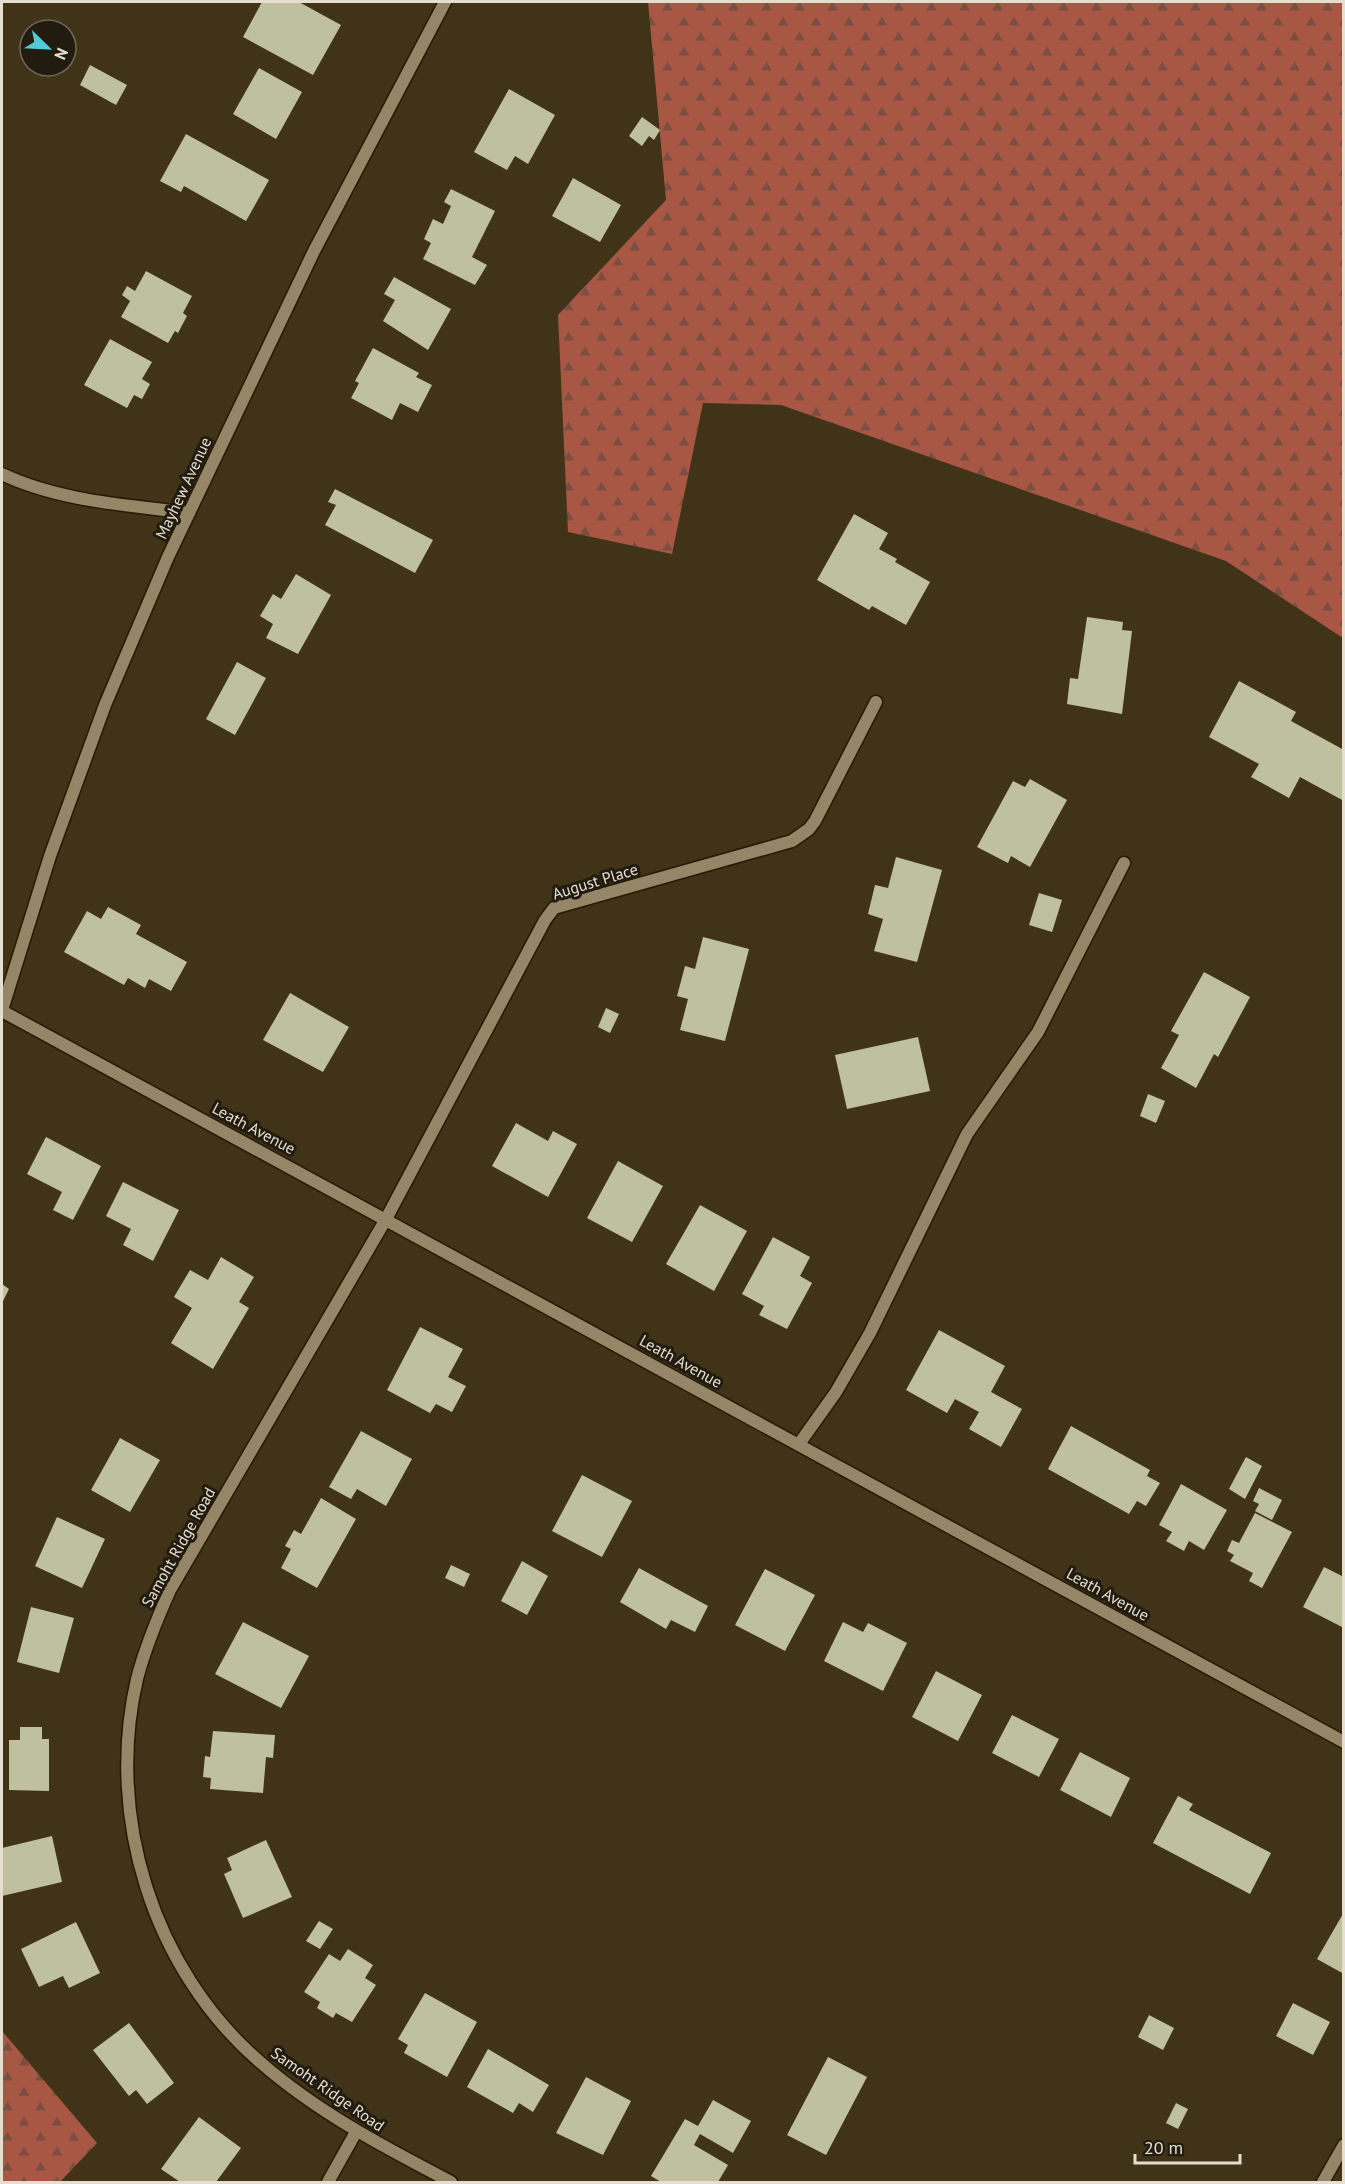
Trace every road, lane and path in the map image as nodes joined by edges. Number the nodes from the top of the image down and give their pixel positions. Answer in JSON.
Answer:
{"nodes":[{"id":1,"x":445,"y":2,"type":"edge"},
{"id":2,"x":2,"y":474,"type":"edge"},
{"id":3,"x":189,"y":513,"type":"junction"},
{"id":4,"x":876,"y":702,"type":"dead end"},
{"id":5,"x":1124,"y":863,"type":"dead end"},
{"id":6,"x":2,"y":1010,"type":"edge"},
{"id":7,"x":386,"y":1219,"type":"junction"},
{"id":8,"x":799,"y":1444,"type":"junction"},
{"id":9,"x":1344,"y":1742,"type":"edge"},
{"id":10,"x":356,"y":2132,"type":"junction"},
{"id":11,"x":1344,"y":2145,"type":"edge"},
{"id":12,"x":328,"y":2182,"type":"edge"},
{"id":13,"x":451,"y":2182,"type":"edge"},
{"id":14,"x":1323,"y":2182,"type":"edge"}],
"edges":[{"from":1,"to":3,"type":"street","name":"Mayhew Avenue"},
{"from":2,"to":3,"type":"street"},
{"from":3,"to":6,"type":"street","name":"Mayhew Avenue"},
{"from":4,"to":7,"type":"street","name":"August Place"},
{"from":5,"to":8,"type":"street"},
{"from":6,"to":7,"type":"street","name":"Leath Avenue"},
{"from":7,"to":8,"type":"street","name":"Leath Avenue"},
{"from":7,"to":10,"type":"street","name":"Samoht Ridge Road"},
{"from":8,"to":9,"type":"street","name":"Leath Avenue"},
{"from":10,"to":12,"type":"street"},
{"from":10,"to":13,"type":"street","name":"Samoht Ridge Road"},
{"from":11,"to":14,"type":"street"}]}
